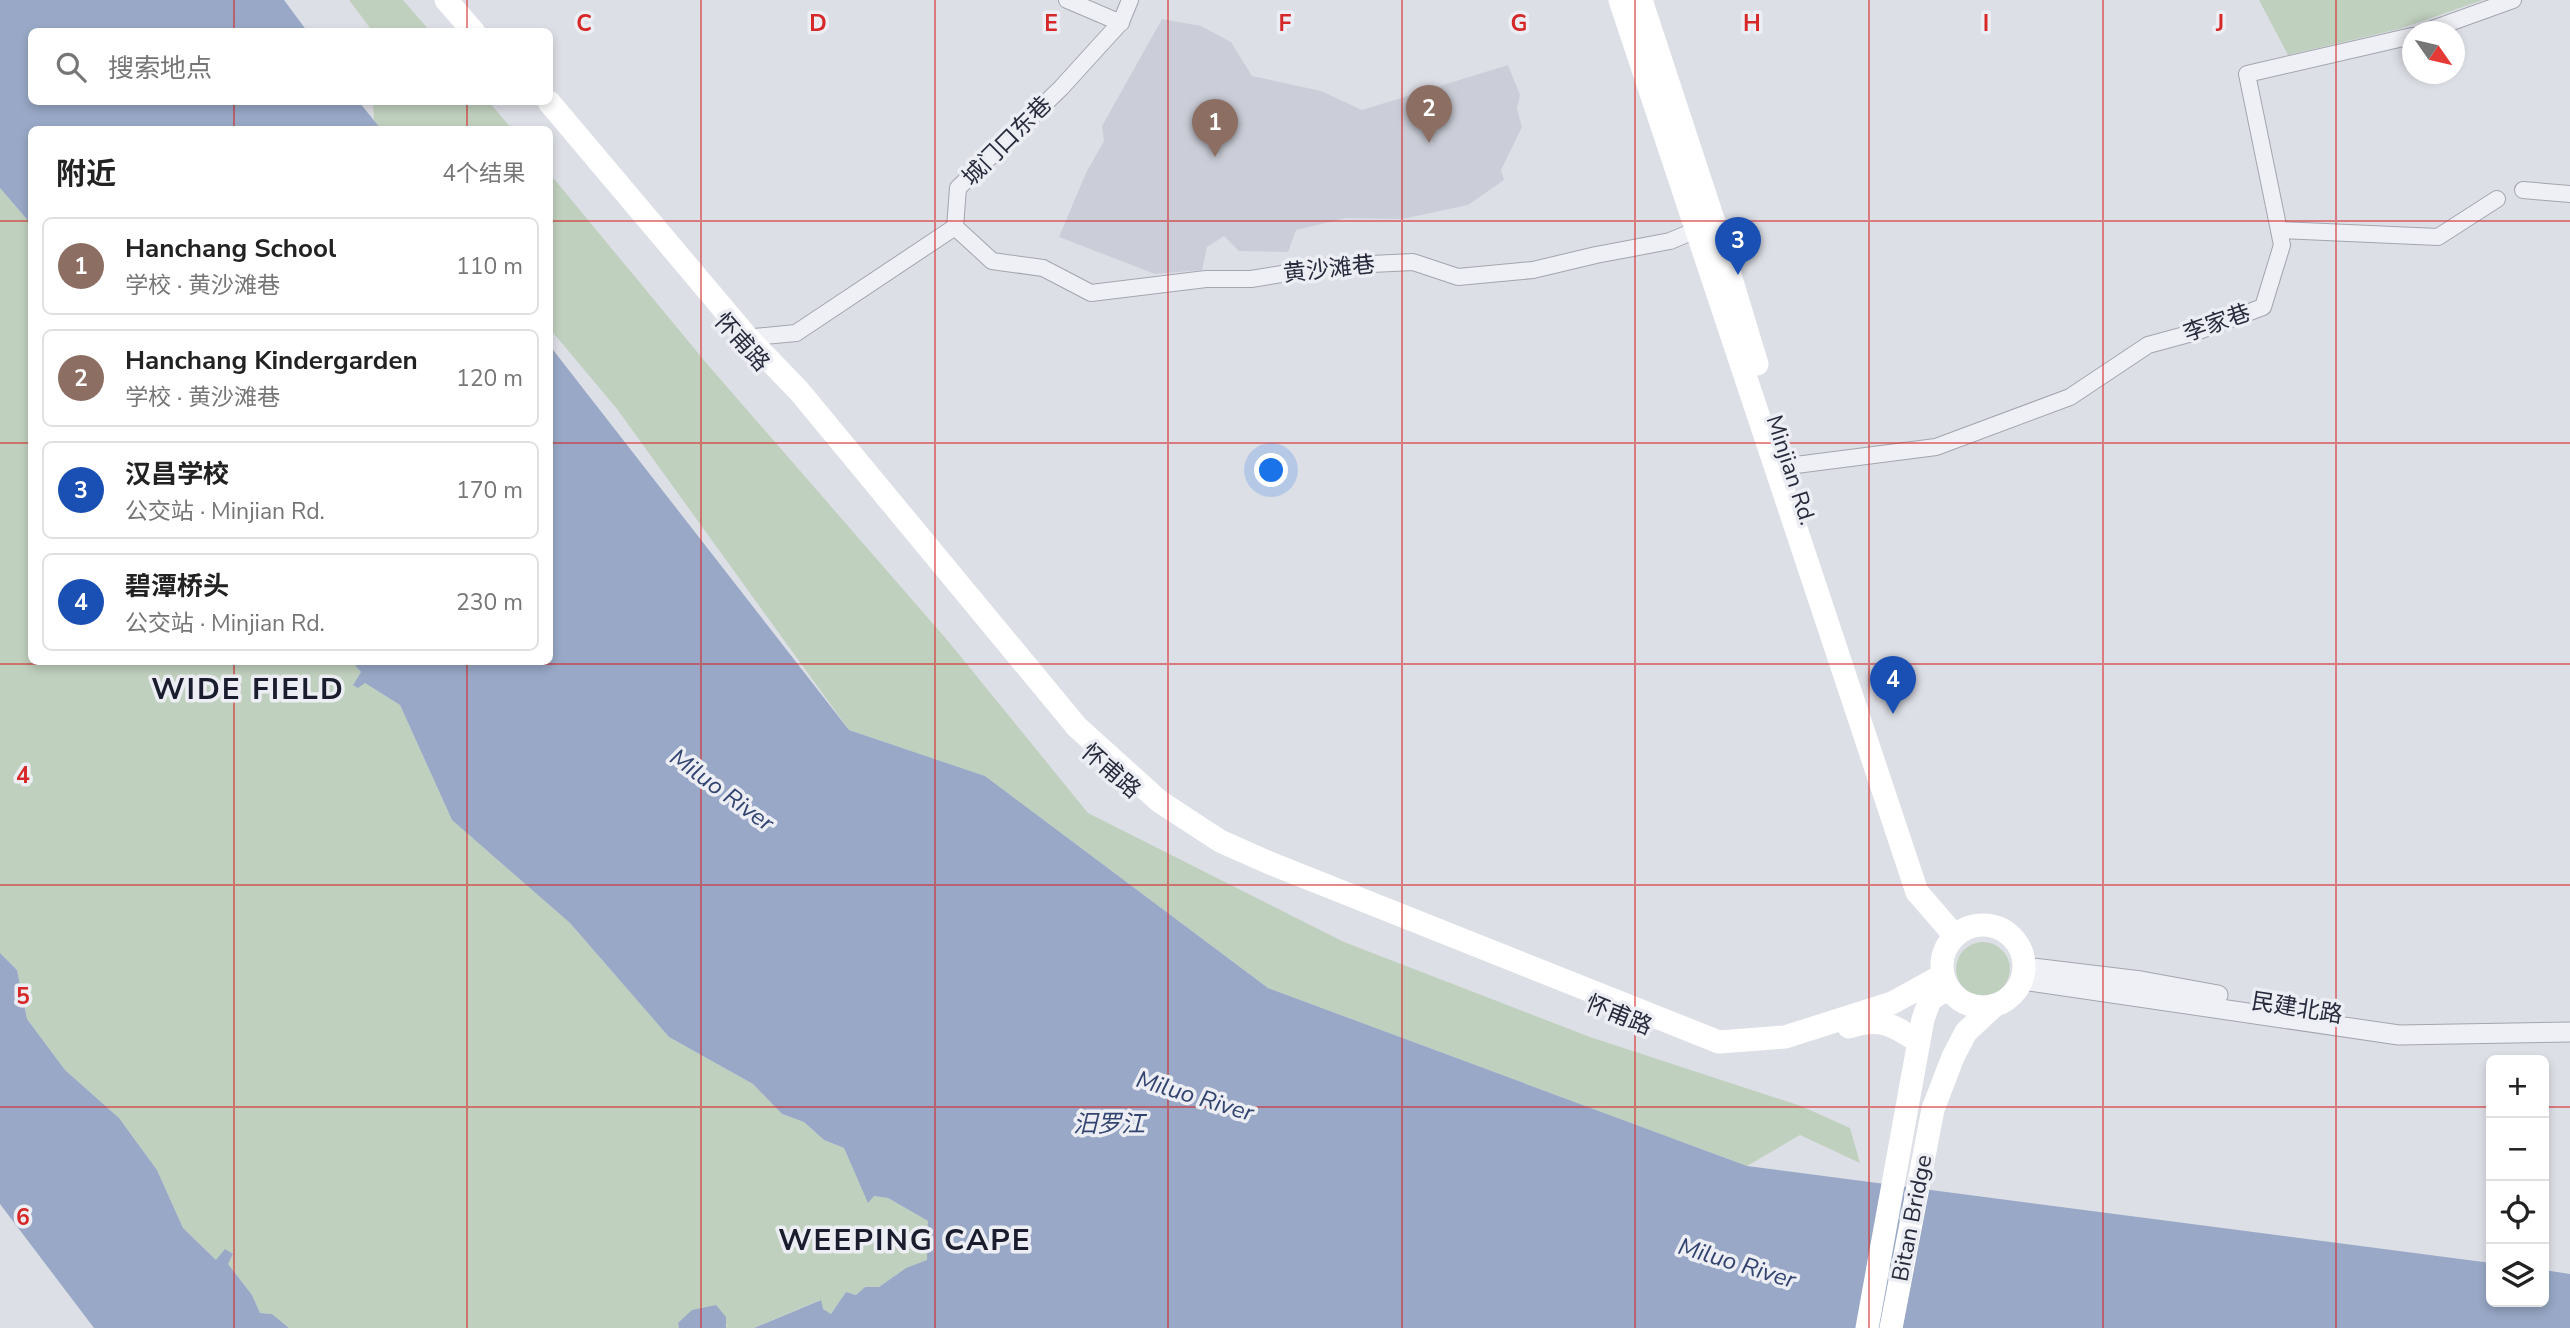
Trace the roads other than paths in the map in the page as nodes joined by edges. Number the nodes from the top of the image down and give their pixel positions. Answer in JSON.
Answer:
{"nodes":[{"id":1,"x":446,"y":0,"type":"edge"},
{"id":2,"x":464,"y":0,"type":"edge"},
{"id":3,"x":1068,"y":0,"type":"edge"},
{"id":4,"x":1130,"y":0,"type":"edge"},
{"id":5,"x":1620,"y":0,"type":"edge"},
{"id":6,"x":1641,"y":0,"type":"edge"},
{"id":7,"x":2513,"y":0,"type":"edge"},
{"id":8,"x":2455,"y":21,"type":"edge"},
{"id":9,"x":1121,"y":23,"type":"junction"},
{"id":10,"x":470,"y":28,"type":"edge"},
{"id":11,"x":488,"y":28,"type":"edge"},
{"id":12,"x":2402,"y":39,"type":"edge"},
{"id":13,"x":537,"y":105,"type":"edge"},
{"id":14,"x":551,"y":105,"type":"edge"},
{"id":15,"x":2523,"y":190,"type":"dead end"},
{"id":16,"x":2570,"y":194,"type":"edge"},
{"id":17,"x":2497,"y":200,"type":"dead end"},
{"id":18,"x":955,"y":227,"type":"junction"},
{"id":19,"x":1705,"y":227,"type":"junction"},
{"id":20,"x":2279,"y":230,"type":"junction"},
{"id":21,"x":743,"y":338,"type":"junction"},
{"id":22,"x":1788,"y":466,"type":"junction"},
{"id":23,"x":1961,"y":932,"type":"junction"},
{"id":24,"x":2024,"y":973,"type":"junction"},
{"id":25,"x":1945,"y":981,"type":"junction"},
{"id":26,"x":1994,"y":1006,"type":"junction"},
{"id":27,"x":2570,"y":1022,"type":"edge"},
{"id":28,"x":2570,"y":1032,"type":"edge"},
{"id":29,"x":1919,"y":1042,"type":"junction"},
{"id":30,"x":1867,"y":1328,"type":"edge"},
{"id":31,"x":1891,"y":1328,"type":"edge"}],
"edges":[{"from":1,"to":10,"type":"main road"},
{"from":2,"to":11,"type":"main road"},
{"from":3,"to":9,"type":"street"},
{"from":4,"to":9,"type":"street","name":"城门口东巷"},
{"from":5,"to":19,"type":"main road"},
{"from":6,"to":19,"type":"main road","name":"Minjian Rd."},
{"from":7,"to":8,"type":"street"},
{"from":9,"to":18,"type":"street","name":"城门口东巷"},
{"from":12,"to":20,"type":"street","name":"李家巷"},
{"from":13,"to":21,"type":"main road","name":"怀甫路"},
{"from":14,"to":21,"type":"main road"},
{"from":15,"to":16,"type":"street"},
{"from":17,"to":20,"type":"street"},
{"from":18,"to":19,"type":"street","name":"黄沙滩巷"},
{"from":18,"to":21,"type":"street"},
{"from":19,"to":22,"type":"main road","name":"Minjian Rd."},
{"from":19,"to":23,"type":"main road"},
{"from":20,"to":22,"type":"street","name":"李家巷"},
{"from":21,"to":25,"type":"main road"},
{"from":21,"to":29,"type":"main road","name":"怀甫路"},
{"from":22,"to":23,"type":"main road","name":"Minjian Rd."},
{"from":23,"to":24,"type":"main road"},
{"from":23,"to":25,"type":"main road"},
{"from":24,"to":26,"type":"main road"},
{"from":24,"to":27,"type":"street","name":"民建北路"},
{"from":24,"to":28,"type":"street"},
{"from":25,"to":26,"type":"main road"},
{"from":25,"to":29,"type":"main road"},
{"from":26,"to":31,"type":"main road","name":"Bitan Bridge"},
{"from":29,"to":30,"type":"main road"}]}
